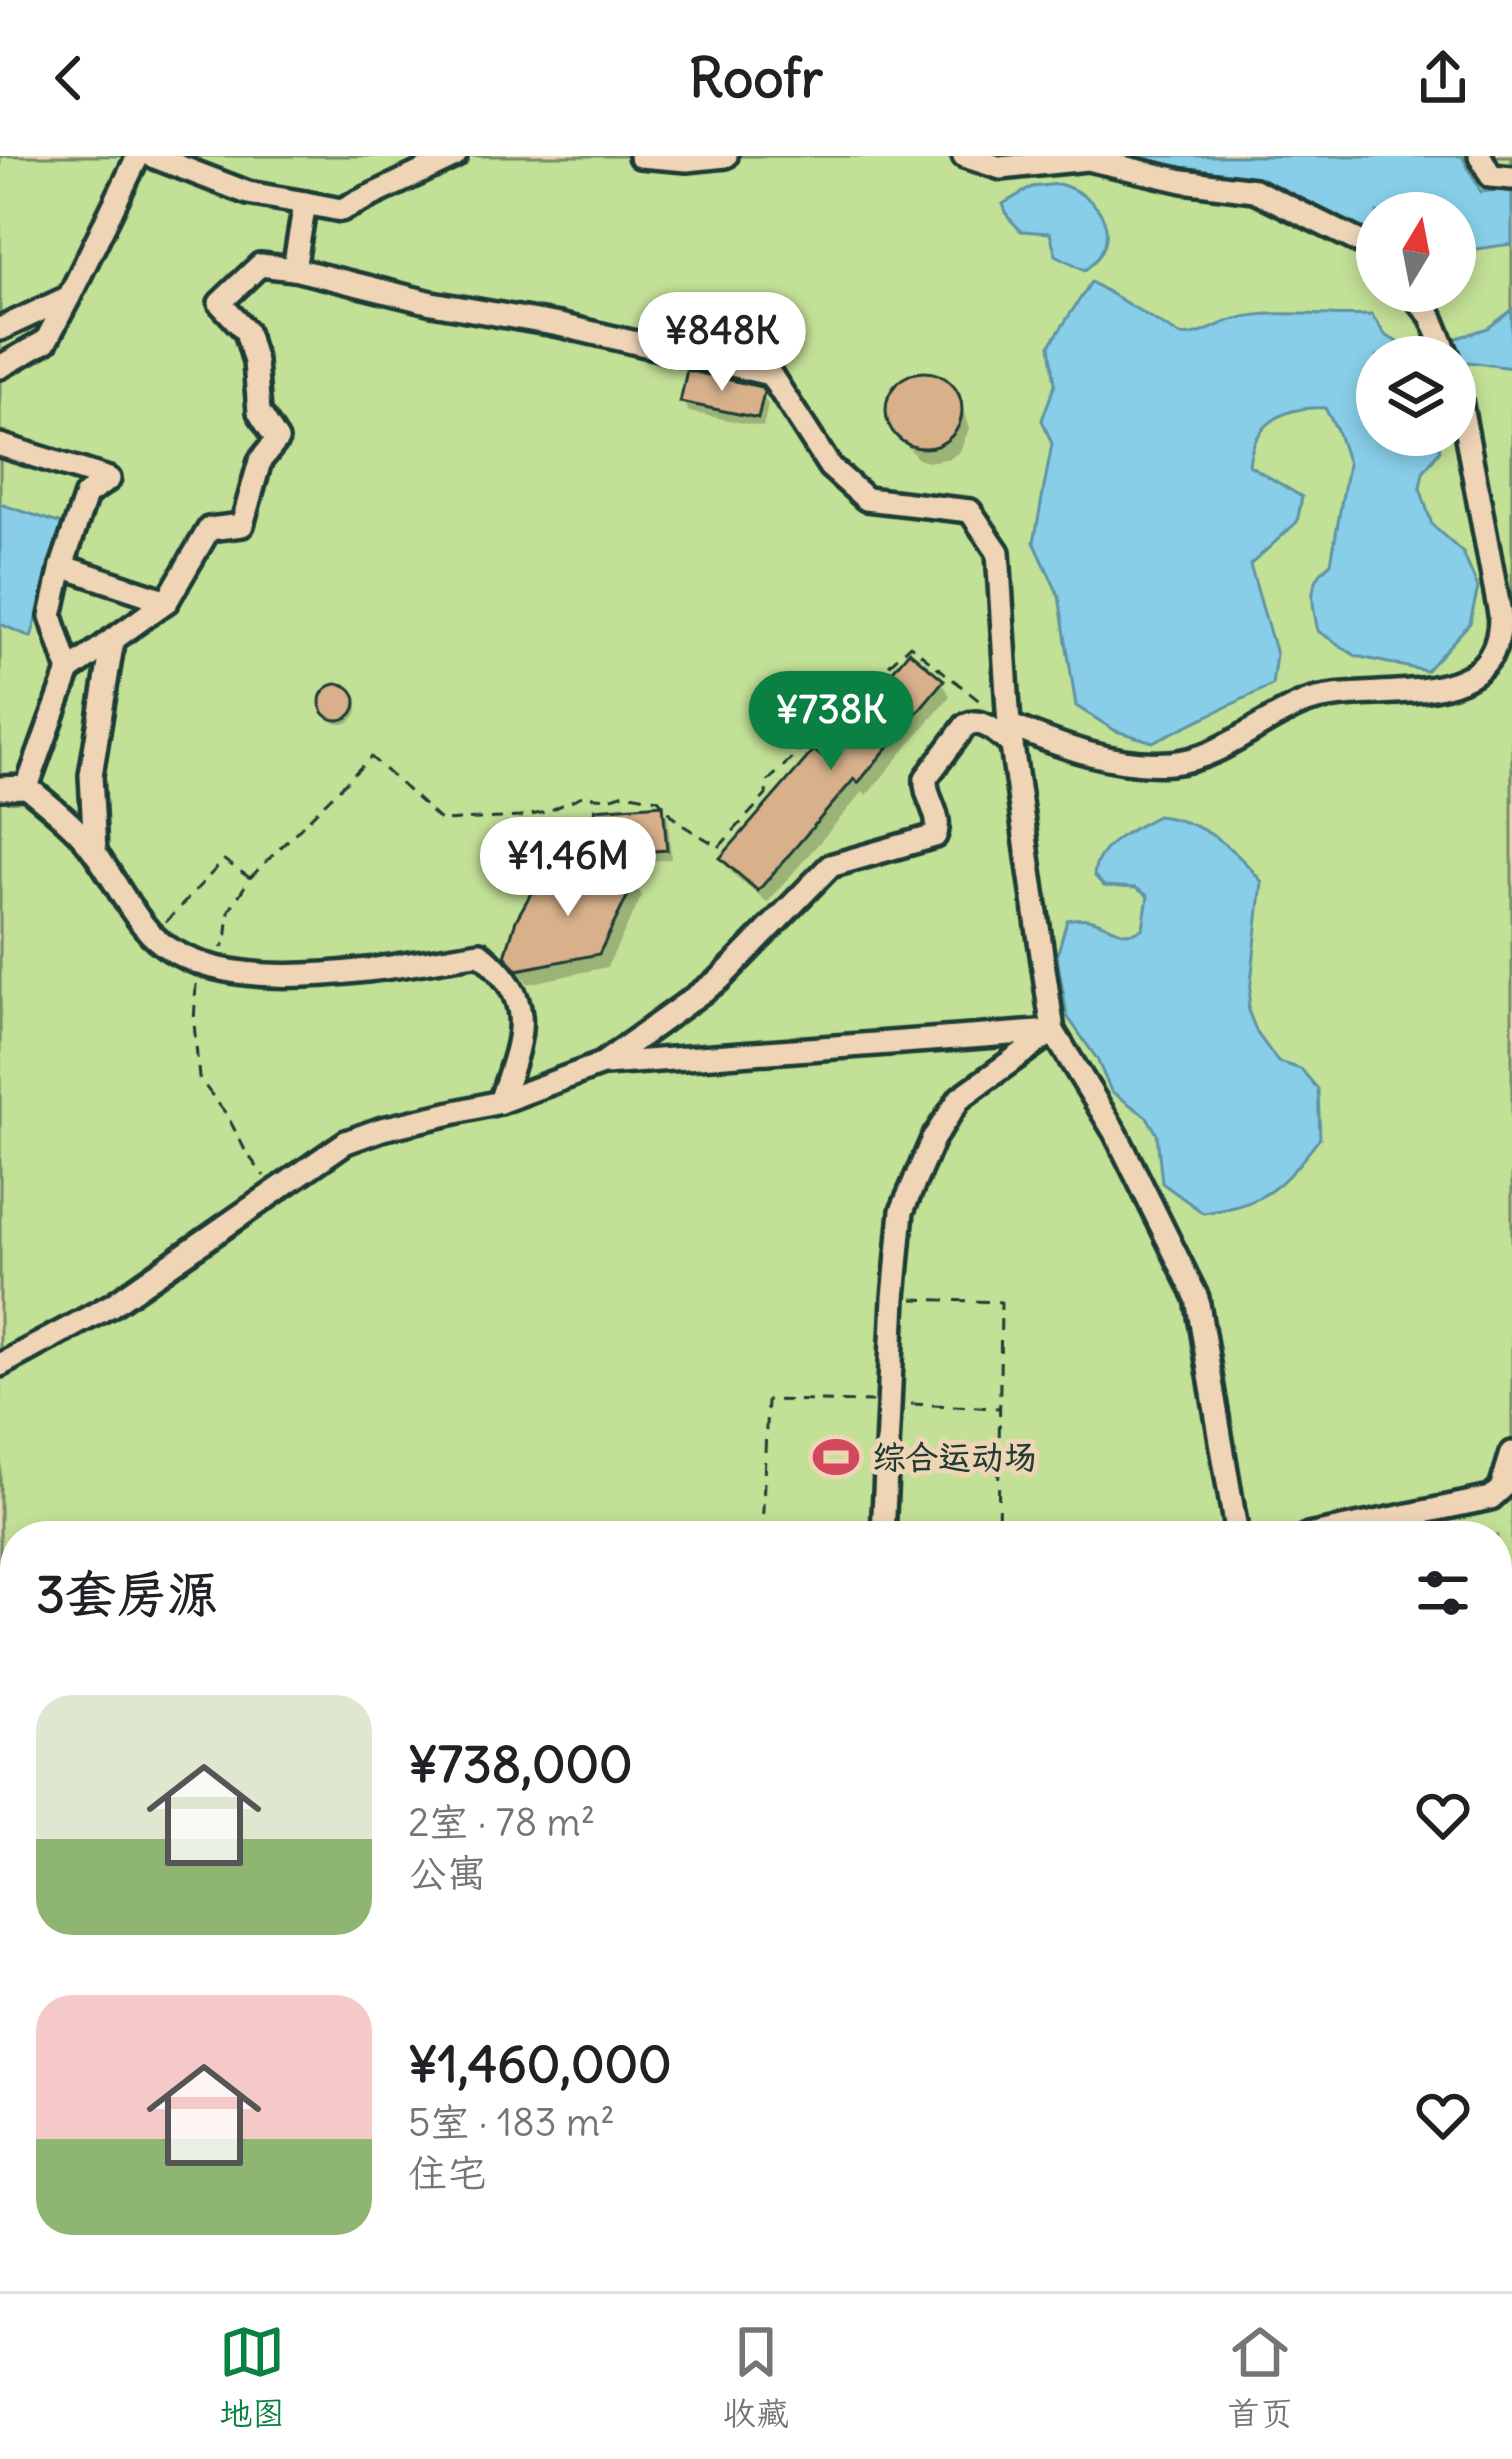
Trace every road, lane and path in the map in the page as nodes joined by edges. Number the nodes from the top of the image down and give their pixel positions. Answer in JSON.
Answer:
{"nodes":[{"id":1,"x":138,"y":156,"type":"edge"},
{"id":2,"x":152,"y":156,"type":"edge"},
{"id":3,"x":455,"y":156,"type":"edge"},
{"id":4,"x":640,"y":156,"type":"edge"},
{"id":5,"x":726,"y":156,"type":"edge"},
{"id":6,"x":964,"y":156,"type":"edge"},
{"id":7,"x":1480,"y":156,"type":"edge"},
{"id":8,"x":1512,"y":178,"type":"edge"},
{"id":9,"x":305,"y":203,"type":"junction"},
{"id":10,"x":1356,"y":240,"type":"edge"},
{"id":11,"x":294,"y":269,"type":"junction"},
{"id":12,"x":69,"y":297,"type":"junction"},
{"id":13,"x":0,"y":329,"type":"edge"},
{"id":14,"x":0,"y":367,"type":"edge"},
{"id":15,"x":0,"y":445,"type":"edge"},
{"id":16,"x":1473,"y":456,"type":"edge"},
{"id":17,"x":62,"y":566,"type":"junction"},
{"id":18,"x":167,"y":601,"type":"junction"},
{"id":19,"x":1506,"y":612,"type":"edge"},
{"id":20,"x":113,"y":639,"type":"junction"},
{"id":21,"x":69,"y":671,"type":"junction"},
{"id":22,"x":1010,"y":735,"type":"junction"},
{"id":23,"x":27,"y":787,"type":"junction"},
{"id":24,"x":0,"y":788,"type":"edge"},
{"id":25,"x":95,"y":853,"type":"junction"},
{"id":26,"x":250,"y":878,"type":"junction"},
{"id":27,"x":153,"y":936,"type":"junction"},
{"id":28,"x":205,"y":965,"type":"junction"},
{"id":29,"x":1053,"y":1030,"type":"junction"},
{"id":30,"x":602,"y":1064,"type":"junction"},
{"id":31,"x":500,"y":1102,"type":"junction"},
{"id":32,"x":275,"y":1192,"type":"junction"},
{"id":33,"x":894,"y":1298,"type":"junction"},
{"id":34,"x":0,"y":1365,"type":"edge"},
{"id":35,"x":890,"y":1403,"type":"junction"},
{"id":36,"x":999,"y":1408,"type":"junction"},
{"id":37,"x":1512,"y":1453,"type":"edge"},
{"id":38,"x":763,"y":1521,"type":"edge"},
{"id":39,"x":884,"y":1521,"type":"edge"},
{"id":40,"x":998,"y":1521,"type":"edge"},
{"id":41,"x":1235,"y":1521,"type":"edge"},
{"id":42,"x":1380,"y":1521,"type":"edge"}],
"edges":[{"from":1,"to":12,"type":"street"},
{"from":2,"to":9,"type":"street"},
{"from":3,"to":9,"type":"street"},
{"from":4,"to":5,"type":"street"},
{"from":6,"to":10,"type":"street"},
{"from":7,"to":8,"type":"street"},
{"from":9,"to":11,"type":"street"},
{"from":11,"to":18,"type":"street"},
{"from":11,"to":22,"type":"street"},
{"from":12,"to":13,"type":"street"},
{"from":12,"to":14,"type":"street"},
{"from":15,"to":17,"type":"street"},
{"from":16,"to":19,"type":"street"},
{"from":17,"to":18,"type":"street"},
{"from":17,"to":21,"type":"street"},
{"from":18,"to":20,"type":"street"},
{"from":19,"to":22,"type":"street"},
{"from":20,"to":21,"type":"street"},
{"from":20,"to":25,"type":"street"},
{"from":21,"to":23,"type":"street"},
{"from":22,"to":26,"type":"path"},
{"from":22,"to":29,"type":"street"},
{"from":22,"to":30,"type":"street"},
{"from":23,"to":24,"type":"street"},
{"from":23,"to":25,"type":"street"},
{"from":25,"to":27,"type":"street"},
{"from":26,"to":27,"type":"path"},
{"from":26,"to":28,"type":"path"},
{"from":27,"to":28,"type":"street"},
{"from":28,"to":31,"type":"street"},
{"from":28,"to":32,"type":"path"},
{"from":29,"to":30,"type":"street"},
{"from":29,"to":33,"type":"street"},
{"from":29,"to":41,"type":"street"},
{"from":30,"to":31,"type":"street"},
{"from":31,"to":32,"type":"street"},
{"from":32,"to":34,"type":"street"},
{"from":33,"to":35,"type":"street"},
{"from":33,"to":36,"type":"path"},
{"from":35,"to":36,"type":"path"},
{"from":35,"to":38,"type":"path"},
{"from":35,"to":39,"type":"street"},
{"from":36,"to":40,"type":"path"},
{"from":37,"to":42,"type":"street"}]}
